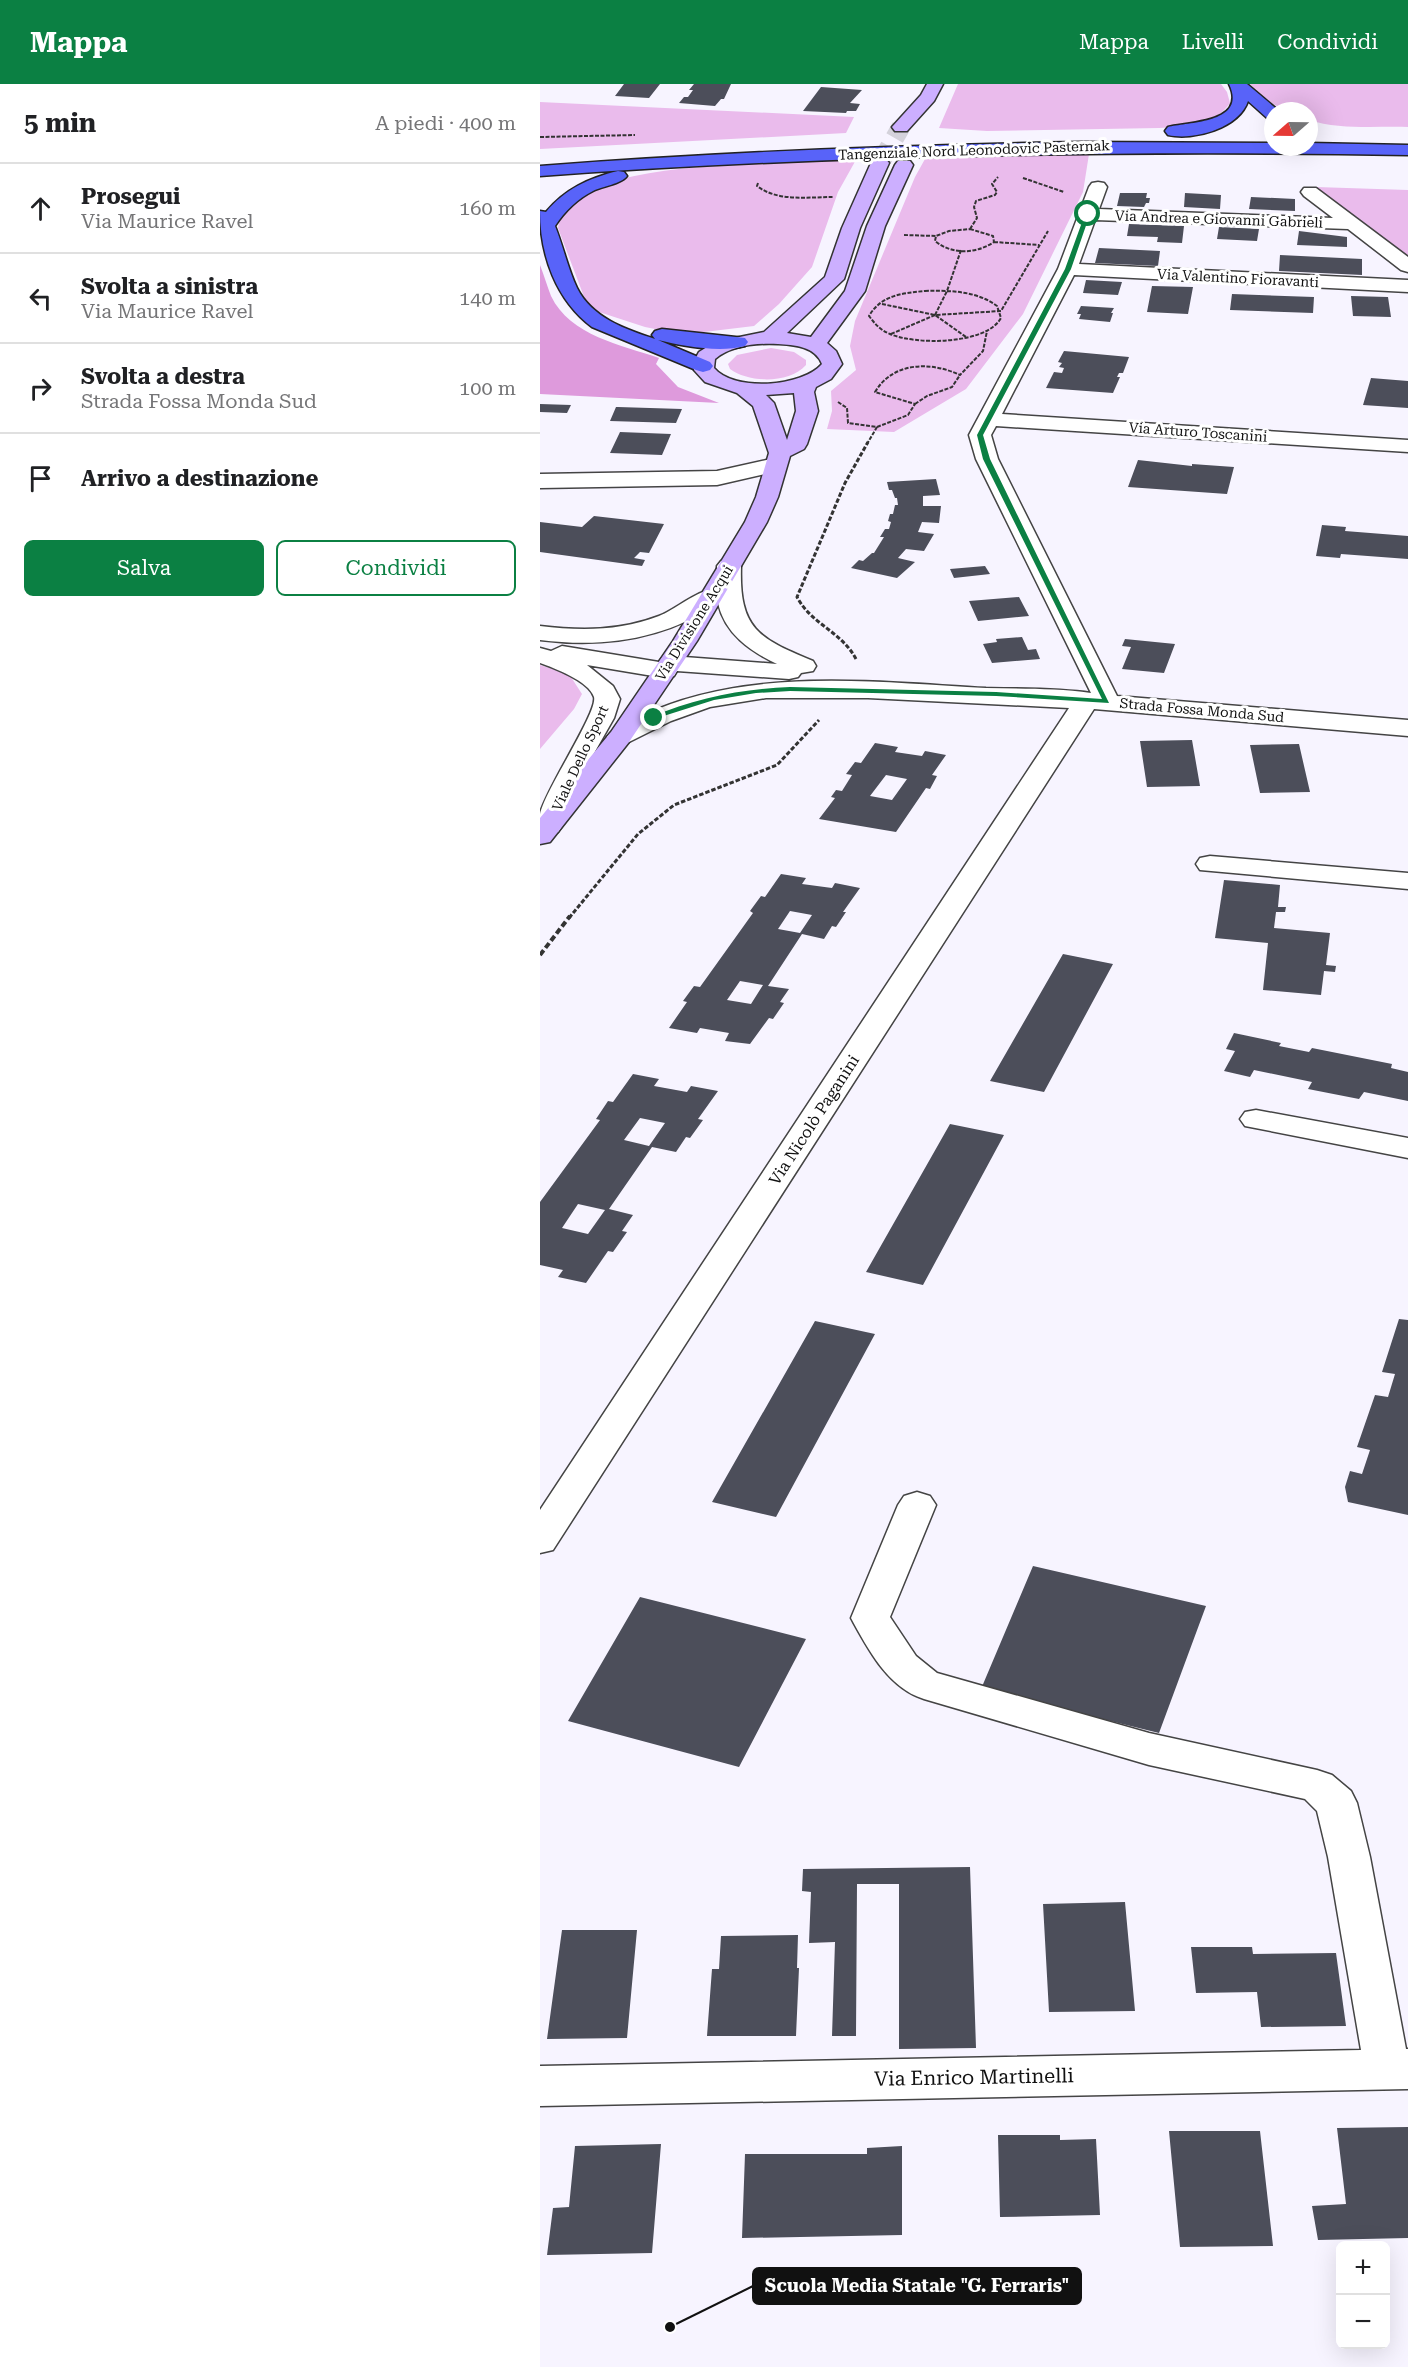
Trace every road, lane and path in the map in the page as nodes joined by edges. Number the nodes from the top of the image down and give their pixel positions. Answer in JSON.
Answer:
{"nodes":[{"id":1,"x":1238,"y":86,"type":"edge"},
{"id":2,"x":932,"y":90,"type":"edge"},
{"id":3,"x":1264,"y":107,"type":"edge"},
{"id":4,"x":901,"y":127,"type":"tunnel mouth"},
{"id":5,"x":923,"y":128,"type":"tunnel mouth"},
{"id":6,"x":1339,"y":132,"type":"dead end"},
{"id":7,"x":1138,"y":135,"type":"junction"},
{"id":8,"x":1264,"y":137,"type":"edge"},
{"id":9,"x":1318,"y":138,"type":"edge"},
{"id":10,"x":1375,"y":139,"type":"junction"},
{"id":11,"x":1408,"y":139,"type":"edge"},
{"id":12,"x":1408,"y":150,"type":"edge"},
{"id":13,"x":540,"y":160,"type":"edge"},
{"id":14,"x":691,"y":160,"type":"junction"},
{"id":15,"x":880,"y":163,"type":"tunnel mouth"},
{"id":16,"x":904,"y":165,"type":"tunnel mouth"},
{"id":17,"x":540,"y":171,"type":"edge"},
{"id":18,"x":988,"y":175,"type":"dead end"},
{"id":19,"x":1018,"y":177,"type":"dead end"},
{"id":20,"x":1098,"y":187,"type":"dead end"},
{"id":21,"x":1310,"y":192,"type":"dead end"},
{"id":22,"x":1067,"y":194,"type":"dead end"},
{"id":23,"x":1088,"y":214,"type":"junction"},
{"id":24,"x":543,"y":221,"type":"edge"},
{"id":25,"x":1350,"y":224,"type":"junction"},
{"id":26,"x":1050,"y":226,"type":"dead end"},
{"id":27,"x":970,"y":229,"type":"junction"},
{"id":28,"x":897,"y":235,"type":"dead end"},
{"id":29,"x":936,"y":236,"type":"junction"},
{"id":30,"x":994,"y":242,"type":"junction"},
{"id":31,"x":1039,"y":245,"type":"junction"},
{"id":32,"x":961,"y":250,"type":"junction"},
{"id":33,"x":1408,"y":266,"type":"edge"},
{"id":34,"x":1068,"y":269,"type":"junction"},
{"id":35,"x":1408,"y":286,"type":"edge"},
{"id":36,"x":947,"y":291,"type":"junction"},
{"id":37,"x":878,"y":303,"type":"junction"},
{"id":38,"x":1000,"y":311,"type":"junction"},
{"id":39,"x":935,"y":315,"type":"junction"},
{"id":40,"x":590,"y":317,"type":"junction"},
{"id":41,"x":987,"y":331,"type":"junction"},
{"id":42,"x":891,"y":334,"type":"junction"},
{"id":43,"x":966,"y":337,"type":"junction"},
{"id":44,"x":770,"y":338,"type":"junction"},
{"id":45,"x":738,"y":342,"type":"junction"},
{"id":46,"x":815,"y":346,"type":"junction"},
{"id":47,"x":703,"y":366,"type":"junction"},
{"id":48,"x":960,"y":375,"type":"junction"},
{"id":49,"x":807,"y":383,"type":"junction"},
{"id":50,"x":744,"y":388,"type":"junction"},
{"id":51,"x":915,"y":405,"type":"junction"},
{"id":52,"x":988,"y":419,"type":"junction"},
{"id":53,"x":877,"y":427,"type":"dead end"},
{"id":54,"x":1408,"y":446,"type":"edge"},
{"id":55,"x":778,"y":459,"type":"junction"},
{"id":56,"x":717,"y":478,"type":"junction"},
{"id":57,"x":540,"y":481,"type":"edge"},
{"id":58,"x":767,"y":497,"type":"junction"},
{"id":59,"x":729,"y":566,"type":"junction"},
{"id":60,"x":712,"y":596,"type":"junction"},
{"id":61,"x":540,"y":633,"type":"edge"},
{"id":62,"x":540,"y":649,"type":"edge"},
{"id":63,"x":540,"y":655,"type":"edge"},
{"id":64,"x":668,"y":667,"type":"junction"},
{"id":65,"x":835,"y":676,"type":"junction"},
{"id":66,"x":996,"y":694,"type":"junction"},
{"id":67,"x":1097,"y":700,"type":"junction"},
{"id":68,"x":1408,"y":728,"type":"edge"},
{"id":69,"x":620,"y":737,"type":"junction"},
{"id":70,"x":544,"y":831,"type":"edge"},
{"id":71,"x":1210,"y":864,"type":"dead end"},
{"id":72,"x":1408,"y":881,"type":"edge"},
{"id":73,"x":1256,"y":1119,"type":"dead end"},
{"id":74,"x":1408,"y":1148,"type":"edge"},
{"id":75,"x":917,"y":1505,"type":"dead end"},
{"id":76,"x":540,"y":1540,"type":"edge"},
{"id":77,"x":1398,"y":2069,"type":"edge"},
{"id":78,"x":540,"y":2086,"type":"edge"}],
"edges":[{"from":1,"to":3,"type":"highway"},
{"from":1,"to":7,"type":"highway"},
{"from":2,"to":4,"type":"main road"},
{"from":2,"to":5,"type":"main road"},
{"from":6,"to":10,"type":"highway"},
{"from":7,"to":8,"type":"highway","name":"Tangenziale Nord Leonodovic Pasternak"},
{"from":7,"to":13,"type":"highway","name":"Tangenziale Nord Leonodovic Pasternak"},
{"from":9,"to":10,"type":"highway"},
{"from":10,"to":11,"type":"highway"},
{"from":12,"to":14,"type":"highway","name":"Tangenziale Nord Leonodovic Pasternak"},
{"from":14,"to":17,"type":"highway","name":"Tangenziale Nord Leonodovic Pasternak"},
{"from":14,"to":24,"type":"highway"},
{"from":15,"to":44,"type":"main road"},
{"from":16,"to":46,"type":"main road"},
{"from":18,"to":27,"type":"path"},
{"from":19,"to":22,"type":"path"},
{"from":20,"to":23,"type":"street"},
{"from":21,"to":25,"type":"street","name":"Via Andrea e Giovanni Gabrieli"},
{"from":23,"to":25,"type":"street","name":"Via Andrea e Giovanni Gabrieli"},
{"from":23,"to":34,"type":"street"},
{"from":24,"to":40,"type":"highway"},
{"from":25,"to":33,"type":"street","name":"Via Andrea e Giovanni Gabrieli"},
{"from":26,"to":31,"type":"path"},
{"from":27,"to":29,"type":"path"},
{"from":27,"to":30,"type":"path"},
{"from":28,"to":29,"type":"path"},
{"from":29,"to":32,"type":"path"},
{"from":30,"to":31,"type":"path"},
{"from":30,"to":32,"type":"path"},
{"from":31,"to":38,"type":"path"},
{"from":32,"to":36,"type":"path"},
{"from":34,"to":35,"type":"street","name":"Via Valentino Fioravanti"},
{"from":34,"to":52,"type":"street"},
{"from":36,"to":37,"type":"path"},
{"from":36,"to":38,"type":"path"},
{"from":36,"to":39,"type":"path"},
{"from":37,"to":39,"type":"path"},
{"from":37,"to":42,"type":"path"},
{"from":38,"to":39,"type":"path"},
{"from":38,"to":41,"type":"path"},
{"from":39,"to":42,"type":"path"},
{"from":39,"to":43,"type":"path"},
{"from":40,"to":45,"type":"highway"},
{"from":40,"to":47,"type":"highway"},
{"from":41,"to":43,"type":"path"},
{"from":41,"to":48,"type":"path"},
{"from":42,"to":43,"type":"path"},
{"from":44,"to":45,"type":"main road"},
{"from":44,"to":46,"type":"main road"},
{"from":45,"to":47,"type":"main road"},
{"from":46,"to":49,"type":"main road"},
{"from":47,"to":50,"type":"main road"},
{"from":48,"to":51,"type":"path"},
{"from":48,"to":51,"type":"path"},
{"from":49,"to":50,"type":"main road"},
{"from":49,"to":55,"type":"main road","name":"Via Divisione Acqui"},
{"from":50,"to":55,"type":"main road"},
{"from":51,"to":53,"type":"path"},
{"from":52,"to":54,"type":"street","name":"Via Arturo Toscanini"},
{"from":52,"to":67,"type":"street"},
{"from":55,"to":56,"type":"street"},
{"from":55,"to":58,"type":"main road","name":"Via Divisione Acqui"},
{"from":56,"to":57,"type":"street"},
{"from":56,"to":58,"type":"street"},
{"from":58,"to":59,"type":"main road","name":"Via Divisione Acqui"},
{"from":59,"to":60,"type":"main road","name":"Via Divisione Acqui"},
{"from":59,"to":65,"type":"street"},
{"from":60,"to":61,"type":"street"},
{"from":60,"to":64,"type":"main road","name":"Via Divisione Acqui"},
{"from":62,"to":64,"type":"street"},
{"from":63,"to":70,"type":"street","name":"Viale Dello Sport"},
{"from":64,"to":65,"type":"street","name":"Strada Fossa Monda Sud"},
{"from":64,"to":69,"type":"main road","name":"Via Divisione Acqui"},
{"from":65,"to":66,"type":"street","name":"Strada Fossa Monda Sud"},
{"from":66,"to":67,"type":"street","name":"Strada Fossa Monda Sud"},
{"from":66,"to":69,"type":"street","name":"Strada Fossa Monda Sud"},
{"from":67,"to":68,"type":"street","name":"Strada Fossa Monda Sud"},
{"from":67,"to":76,"type":"street","name":"Via Nicolò Paganini"},
{"from":69,"to":70,"type":"main road","name":"Via Divisione Acqui"},
{"from":71,"to":72,"type":"street"},
{"from":73,"to":74,"type":"street"},
{"from":75,"to":77,"type":"street"},
{"from":77,"to":78,"type":"street","name":"Via Enrico Martinelli"}]}
